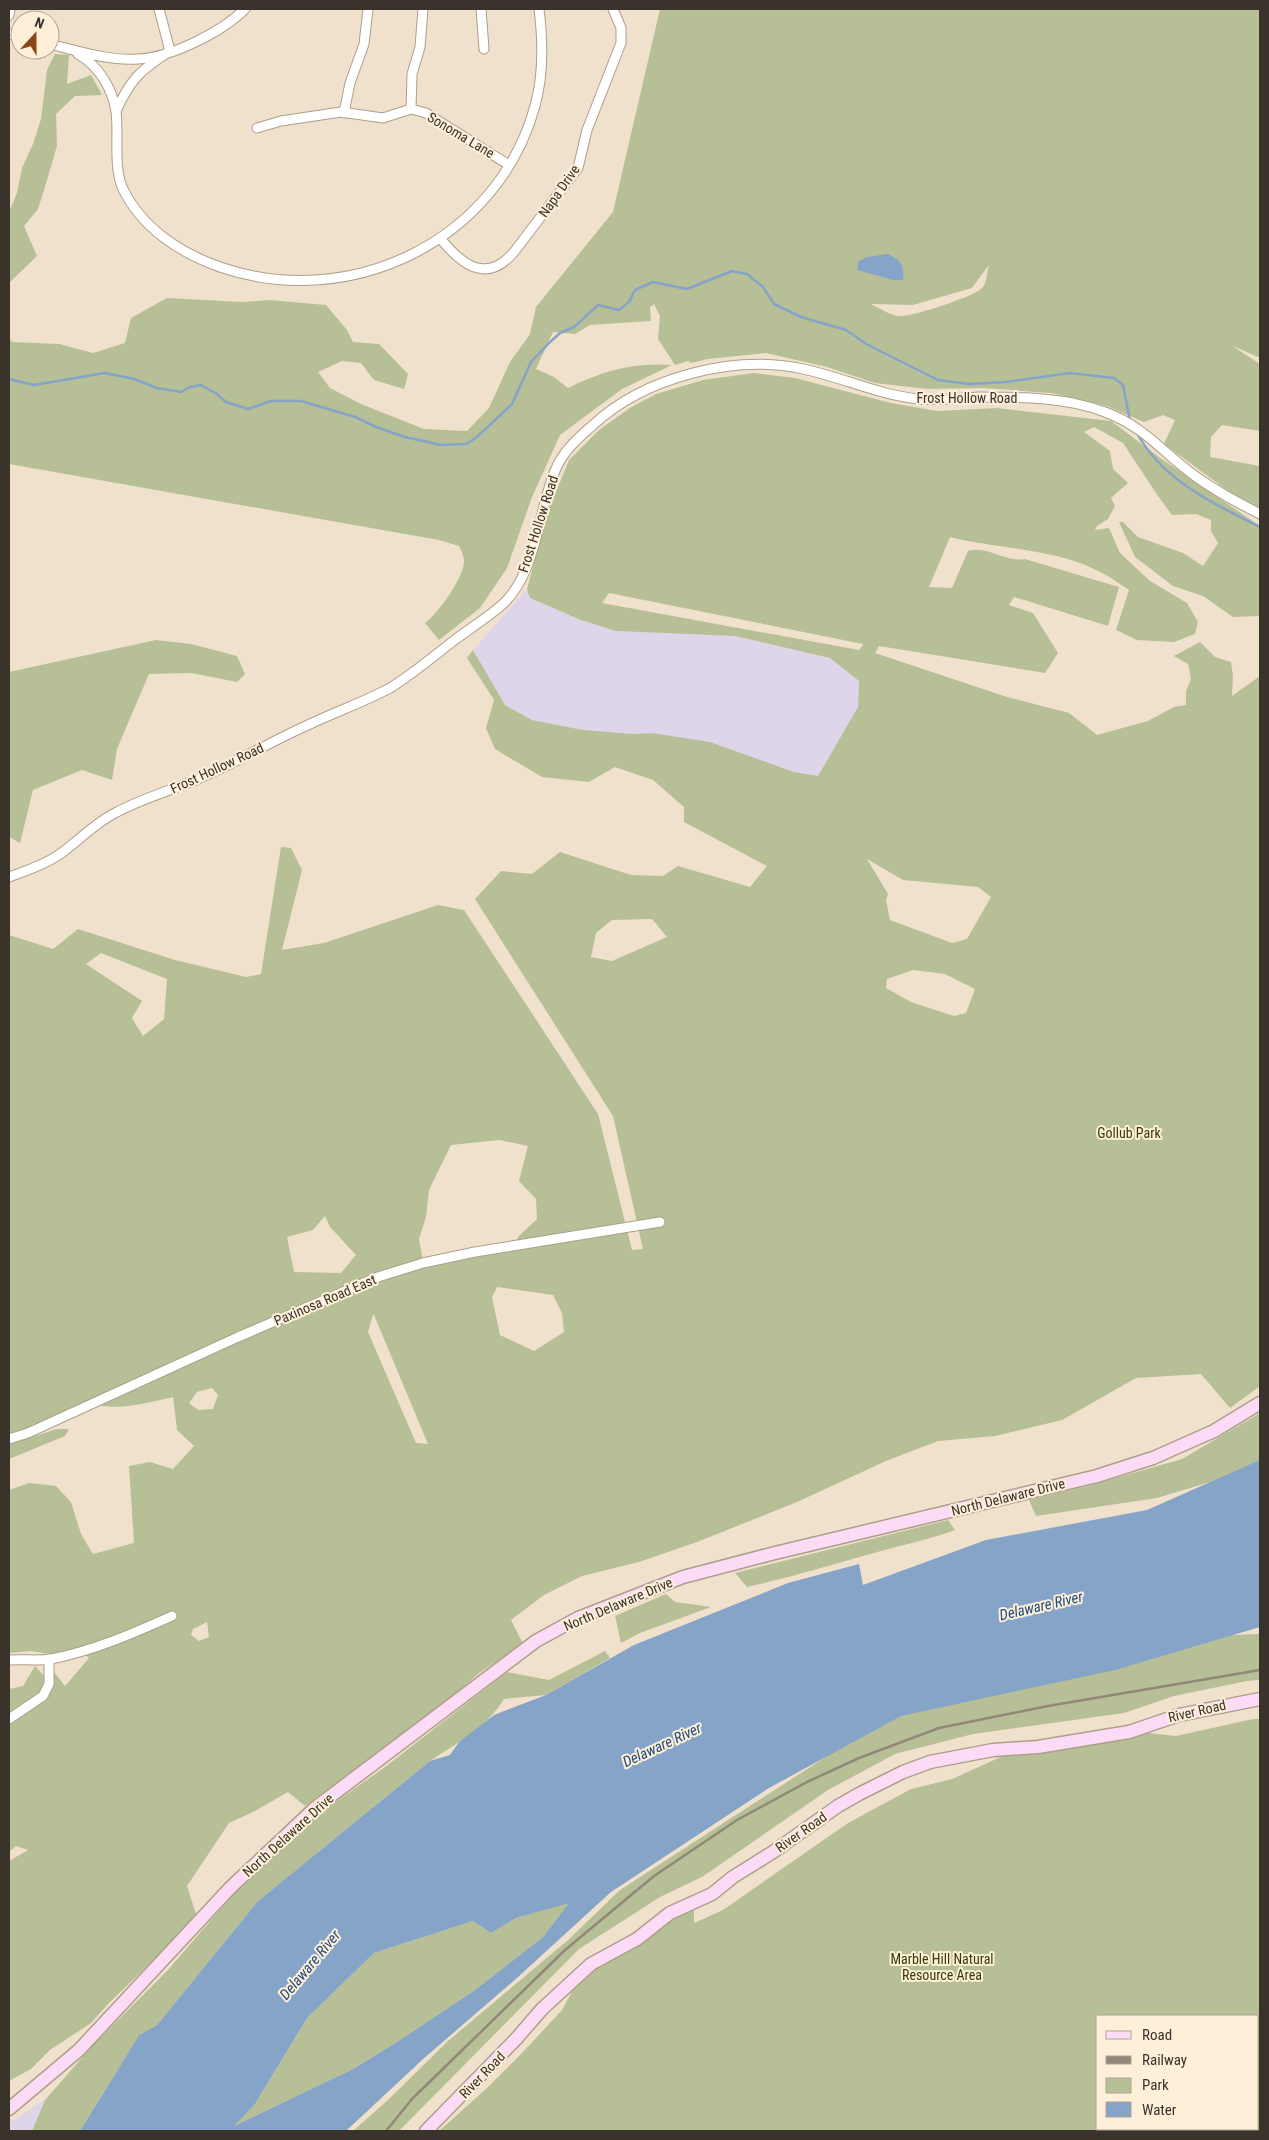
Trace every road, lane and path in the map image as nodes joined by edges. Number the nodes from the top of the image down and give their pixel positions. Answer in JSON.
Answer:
{"nodes":[{"id":1,"x":10,"y":9,"type":"edge"},
{"id":2,"x":159,"y":9,"type":"edge"},
{"id":3,"x":245,"y":9,"type":"edge"},
{"id":4,"x":368,"y":9,"type":"edge"},
{"id":5,"x":424,"y":9,"type":"edge"},
{"id":6,"x":481,"y":9,"type":"edge"},
{"id":7,"x":539,"y":9,"type":"edge"},
{"id":8,"x":613,"y":9,"type":"edge"},
{"id":9,"x":9,"y":15,"type":"edge"},
{"id":10,"x":60,"y":47,"type":"edge"},
{"id":11,"x":484,"y":48,"type":"dead end"},
{"id":12,"x":70,"y":50,"type":"junction"},
{"id":13,"x":170,"y":51,"type":"junction"},
{"id":14,"x":411,"y":109,"type":"junction"},
{"id":15,"x":116,"y":111,"type":"junction"},
{"id":16,"x":344,"y":113,"type":"junction"},
{"id":17,"x":257,"y":128,"type":"dead end"},
{"id":18,"x":509,"y":165,"type":"junction"},
{"id":19,"x":440,"y":238,"type":"junction"},
{"id":20,"x":1260,"y":514,"type":"edge"},
{"id":21,"x":9,"y":877,"type":"edge"},
{"id":22,"x":660,"y":1222,"type":"dead end"},
{"id":23,"x":1260,"y":1403,"type":"edge"},
{"id":24,"x":9,"y":1439,"type":"edge"},
{"id":25,"x":172,"y":1616,"type":"dead end"},
{"id":26,"x":50,"y":1659,"type":"junction"},
{"id":27,"x":9,"y":1660,"type":"edge"},
{"id":28,"x":1260,"y":1699,"type":"edge"},
{"id":29,"x":9,"y":1719,"type":"edge"},
{"id":30,"x":9,"y":2109,"type":"edge"},
{"id":31,"x":426,"y":2131,"type":"edge"}],
"edges":[{"from":1,"to":9,"type":"street"},
{"from":2,"to":13,"type":"street"},
{"from":3,"to":13,"type":"street"},
{"from":4,"to":16,"type":"street"},
{"from":5,"to":14,"type":"street"},
{"from":6,"to":11,"type":"street"},
{"from":7,"to":18,"type":"street"},
{"from":8,"to":19,"type":"street","name":"Napa Drive"},
{"from":10,"to":12,"type":"street"},
{"from":12,"to":13,"type":"street"},
{"from":12,"to":15,"type":"street"},
{"from":13,"to":15,"type":"street"},
{"from":14,"to":16,"type":"street"},
{"from":14,"to":18,"type":"street","name":"Sonoma Lane"},
{"from":15,"to":19,"type":"street"},
{"from":16,"to":17,"type":"street"},
{"from":18,"to":19,"type":"street"},
{"from":20,"to":21,"type":"street","name":"Frost Hollow Road"},
{"from":22,"to":24,"type":"street","name":"Paxinosa Road East"},
{"from":23,"to":30,"type":"main road","name":"North Delaware Drive"},
{"from":25,"to":26,"type":"street"},
{"from":26,"to":27,"type":"street"},
{"from":26,"to":29,"type":"street"},
{"from":28,"to":31,"type":"main road","name":"River Road"}]}
